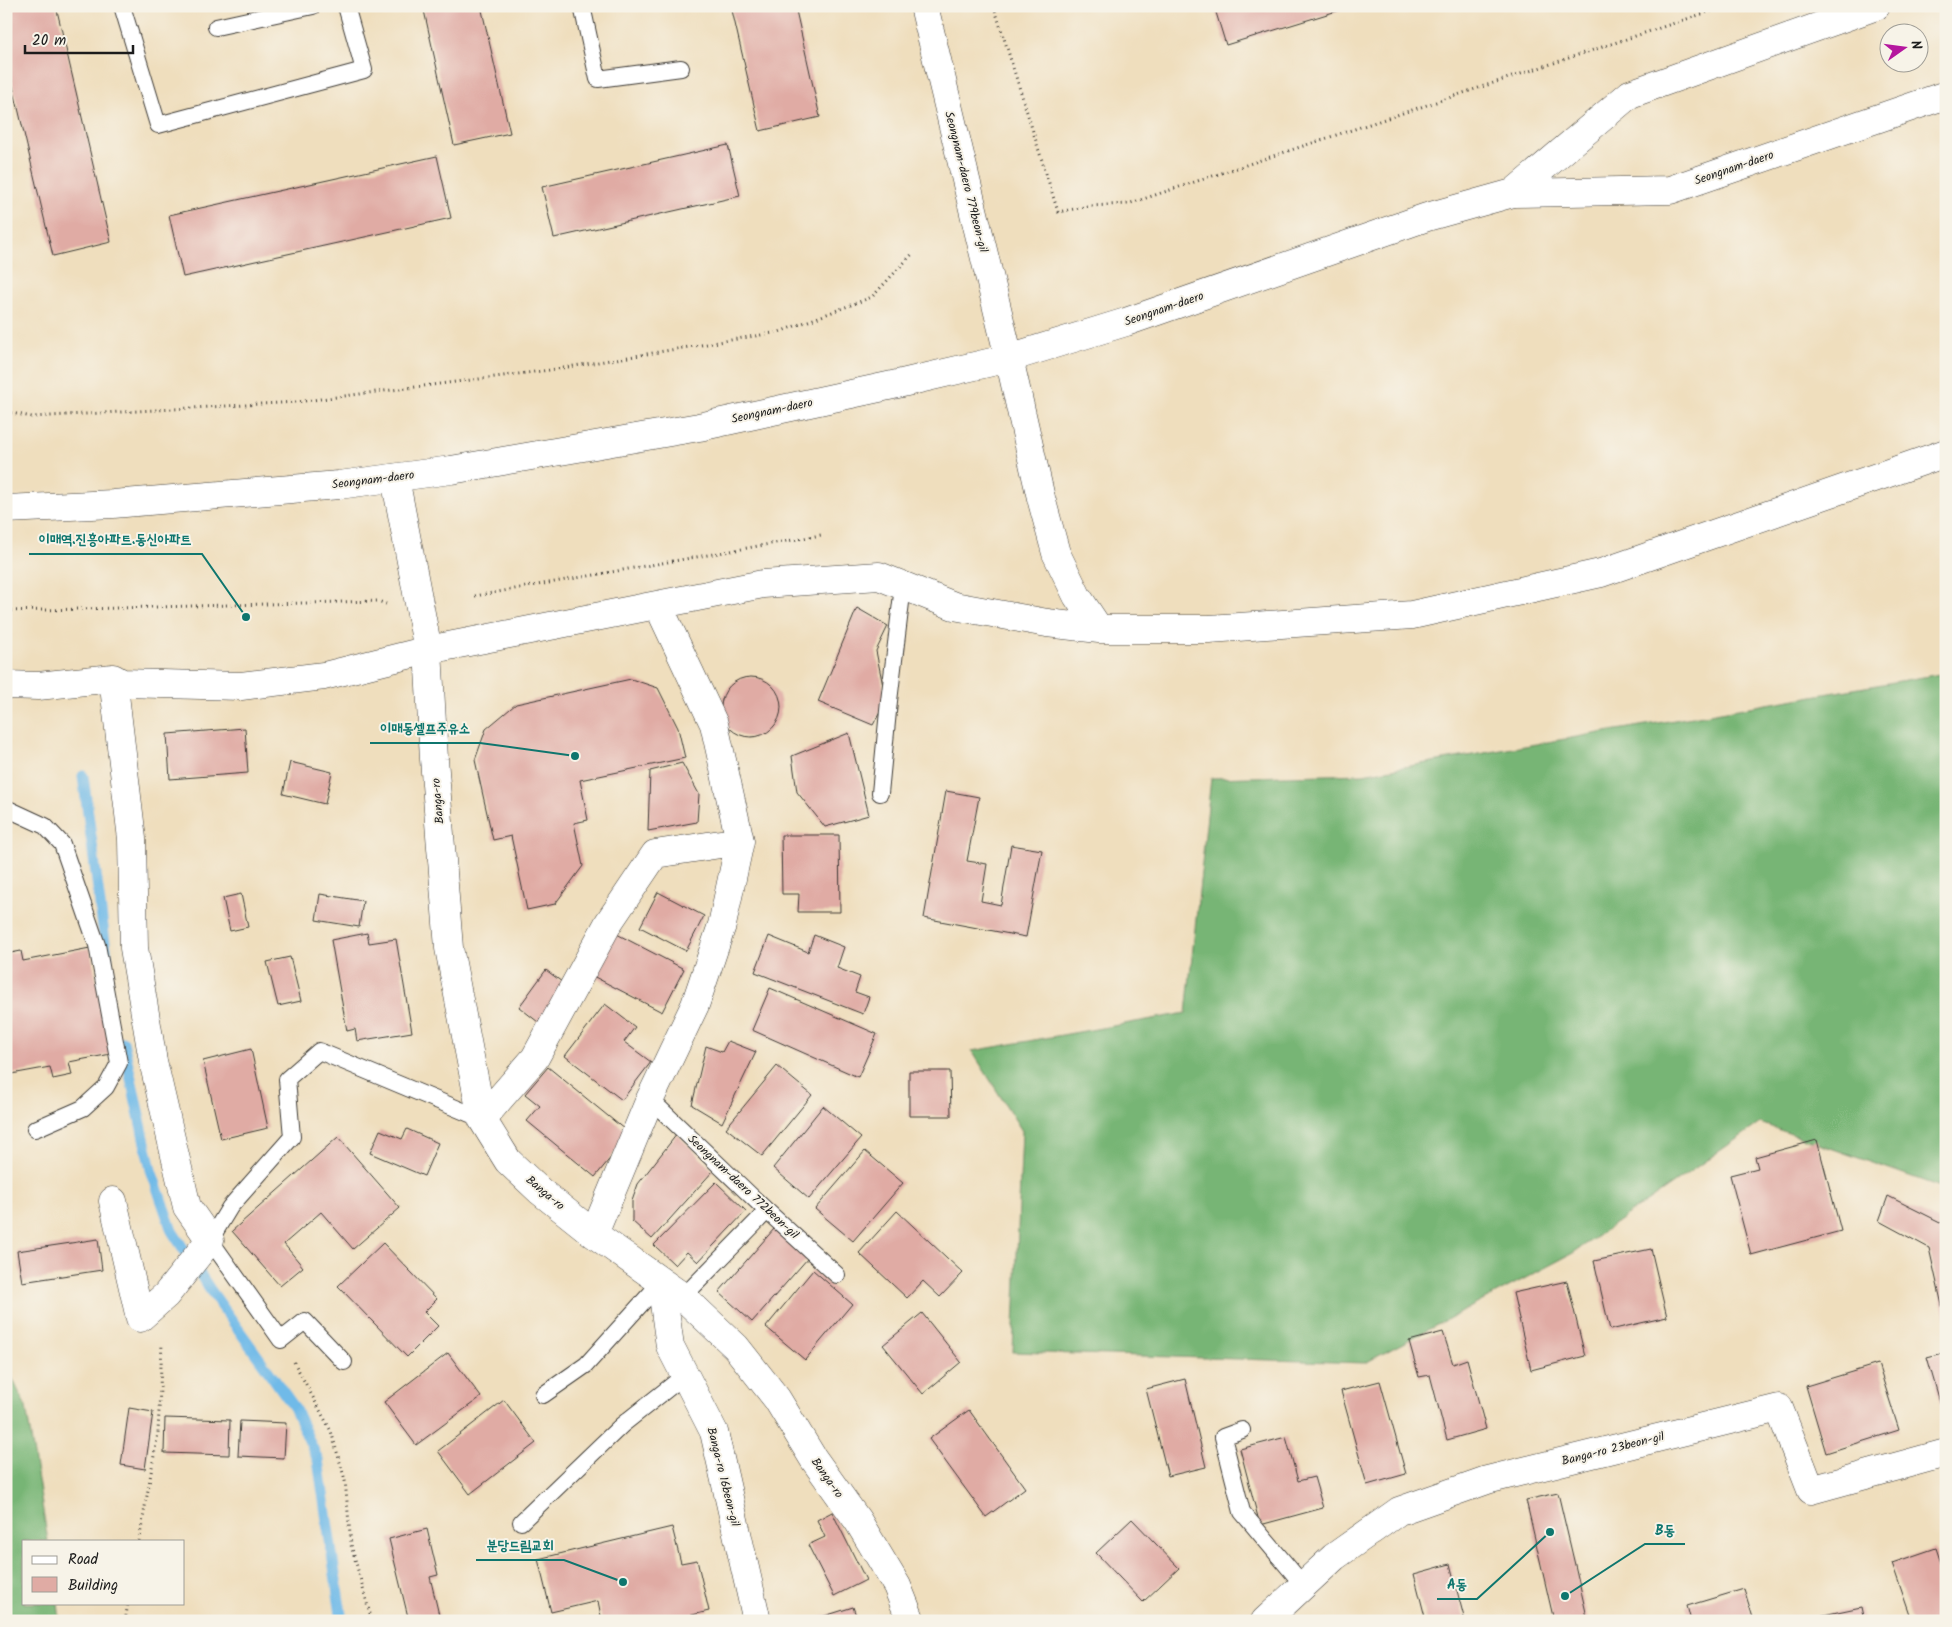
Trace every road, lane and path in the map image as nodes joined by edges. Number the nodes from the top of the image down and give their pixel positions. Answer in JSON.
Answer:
{"nodes":[{"id":1,"x":122,"y":6,"type":"edge"},
{"id":2,"x":313,"y":6,"type":"edge"},
{"id":3,"x":346,"y":6,"type":"edge"},
{"id":4,"x":582,"y":6,"type":"edge"},
{"id":5,"x":924,"y":6,"type":"edge"},
{"id":6,"x":994,"y":6,"type":"edge"},
{"id":7,"x":1726,"y":6,"type":"edge"},
{"id":8,"x":1876,"y":6,"type":"edge"},
{"id":9,"x":216,"y":27,"type":"dead end"},
{"id":10,"x":681,"y":68,"type":"dead end"},
{"id":11,"x":1946,"y":95,"type":"edge"},
{"id":12,"x":1513,"y":194,"type":"junction"},
{"id":13,"x":914,"y":252,"type":"dead end"},
{"id":14,"x":1009,"y":358,"type":"junction"},
{"id":15,"x":6,"y":412,"type":"edge"},
{"id":16,"x":1946,"y":453,"type":"edge"},
{"id":17,"x":395,"y":478,"type":"junction"},
{"id":18,"x":6,"y":509,"type":"edge"},
{"id":19,"x":821,"y":535,"type":"dead end"},
{"id":20,"x":903,"y":586,"type":"junction"},
{"id":21,"x":475,"y":596,"type":"dead end"},
{"id":22,"x":658,"y":604,"type":"junction"},
{"id":23,"x":394,"y":606,"type":"dead end"},
{"id":24,"x":6,"y":611,"type":"edge"},
{"id":25,"x":1099,"y":629,"type":"junction"},
{"id":26,"x":428,"y":650,"type":"junction"},
{"id":27,"x":113,"y":678,"type":"junction"},
{"id":28,"x":6,"y":685,"type":"edge"},
{"id":29,"x":880,"y":793,"type":"dead end"},
{"id":30,"x":6,"y":808,"type":"edge"},
{"id":31,"x":740,"y":841,"type":"junction"},
{"id":32,"x":650,"y":1099,"type":"junction"},
{"id":33,"x":482,"y":1119,"type":"junction"},
{"id":34,"x":36,"y":1129,"type":"dead end"},
{"id":35,"x":113,"y":1202,"type":"dead end"},
{"id":36,"x":767,"y":1211,"type":"junction"},
{"id":37,"x":594,"y":1234,"type":"junction"},
{"id":38,"x":210,"y":1240,"type":"junction"},
{"id":39,"x":837,"y":1275,"type":"dead end"},
{"id":40,"x":661,"y":1282,"type":"junction"},
{"id":41,"x":166,"y":1295,"type":"junction"},
{"id":42,"x":683,"y":1297,"type":"junction"},
{"id":43,"x":281,"y":1340,"type":"junction"},
{"id":44,"x":344,"y":1362,"type":"dead end"},
{"id":45,"x":685,"y":1375,"type":"junction"},
{"id":46,"x":544,"y":1395,"type":"dead end"},
{"id":47,"x":1242,"y":1430,"type":"dead end"},
{"id":48,"x":1946,"y":1453,"type":"edge"},
{"id":49,"x":521,"y":1522,"type":"dead end"},
{"id":50,"x":139,"y":1540,"type":"edge"},
{"id":51,"x":1304,"y":1586,"type":"junction"},
{"id":52,"x":128,"y":1604,"type":"edge"},
{"id":53,"x":125,"y":1621,"type":"edge"},
{"id":54,"x":372,"y":1621,"type":"edge"},
{"id":55,"x":757,"y":1621,"type":"edge"},
{"id":56,"x":911,"y":1621,"type":"edge"},
{"id":57,"x":1265,"y":1621,"type":"edge"}],
"edges":[{"from":1,"to":3,"type":"lane"},
{"from":2,"to":9,"type":"lane"},
{"from":4,"to":10,"type":"lane"},
{"from":5,"to":14,"type":"street","name":"Seongnam-daero 779beon-gil"},
{"from":6,"to":7,"type":"path"},
{"from":8,"to":12,"type":"street","name":"Seongnam-daero"},
{"from":11,"to":12,"type":"street","name":"Seongnam-daero"},
{"from":12,"to":14,"type":"street","name":"Seongnam-daero"},
{"from":13,"to":15,"type":"path"},
{"from":14,"to":17,"type":"street","name":"Seongnam-daero"},
{"from":14,"to":25,"type":"street","name":"Seongnam-daero 779beon-gil"},
{"from":16,"to":25,"type":"street"},
{"from":17,"to":18,"type":"street","name":"Seongnam-daero"},
{"from":17,"to":26,"type":"street","name":"Banga-ro"},
{"from":19,"to":21,"type":"path"},
{"from":20,"to":22,"type":"street"},
{"from":20,"to":25,"type":"street"},
{"from":20,"to":29,"type":"lane"},
{"from":22,"to":26,"type":"street"},
{"from":22,"to":31,"type":"street"},
{"from":23,"to":24,"type":"path"},
{"from":26,"to":27,"type":"street"},
{"from":26,"to":33,"type":"street","name":"Banga-ro"},
{"from":27,"to":28,"type":"street"},
{"from":27,"to":38,"type":"street"},
{"from":30,"to":34,"type":"lane"},
{"from":31,"to":32,"type":"street"},
{"from":31,"to":33,"type":"street"},
{"from":32,"to":36,"type":"lane","name":"Seongnam-daero 772beon-gil"},
{"from":32,"to":37,"type":"street"},
{"from":33,"to":37,"type":"street","name":"Banga-ro"},
{"from":33,"to":38,"type":"lane"},
{"from":35,"to":41,"type":"street"},
{"from":36,"to":39,"type":"lane","name":"Seongnam-daero 772beon-gil"},
{"from":36,"to":42,"type":"lane"},
{"from":37,"to":40,"type":"street","name":"Banga-ro"},
{"from":38,"to":41,"type":"street"},
{"from":38,"to":43,"type":"lane"},
{"from":40,"to":42,"type":"street","name":"Banga-ro"},
{"from":40,"to":45,"type":"street","name":"Banga-ro 16beon-gil"},
{"from":40,"to":46,"type":"lane"},
{"from":41,"to":50,"type":"path"},
{"from":42,"to":56,"type":"street","name":"Banga-ro"},
{"from":43,"to":44,"type":"lane"},
{"from":43,"to":54,"type":"path"},
{"from":45,"to":49,"type":"lane"},
{"from":45,"to":55,"type":"street","name":"Banga-ro 16beon-gil"},
{"from":47,"to":51,"type":"lane"},
{"from":48,"to":51,"type":"street","name":"Banga-ro 23beon-gil"},
{"from":51,"to":57,"type":"street","name":"Banga-ro 23beon-gil"},
{"from":52,"to":53,"type":"path"}]}
